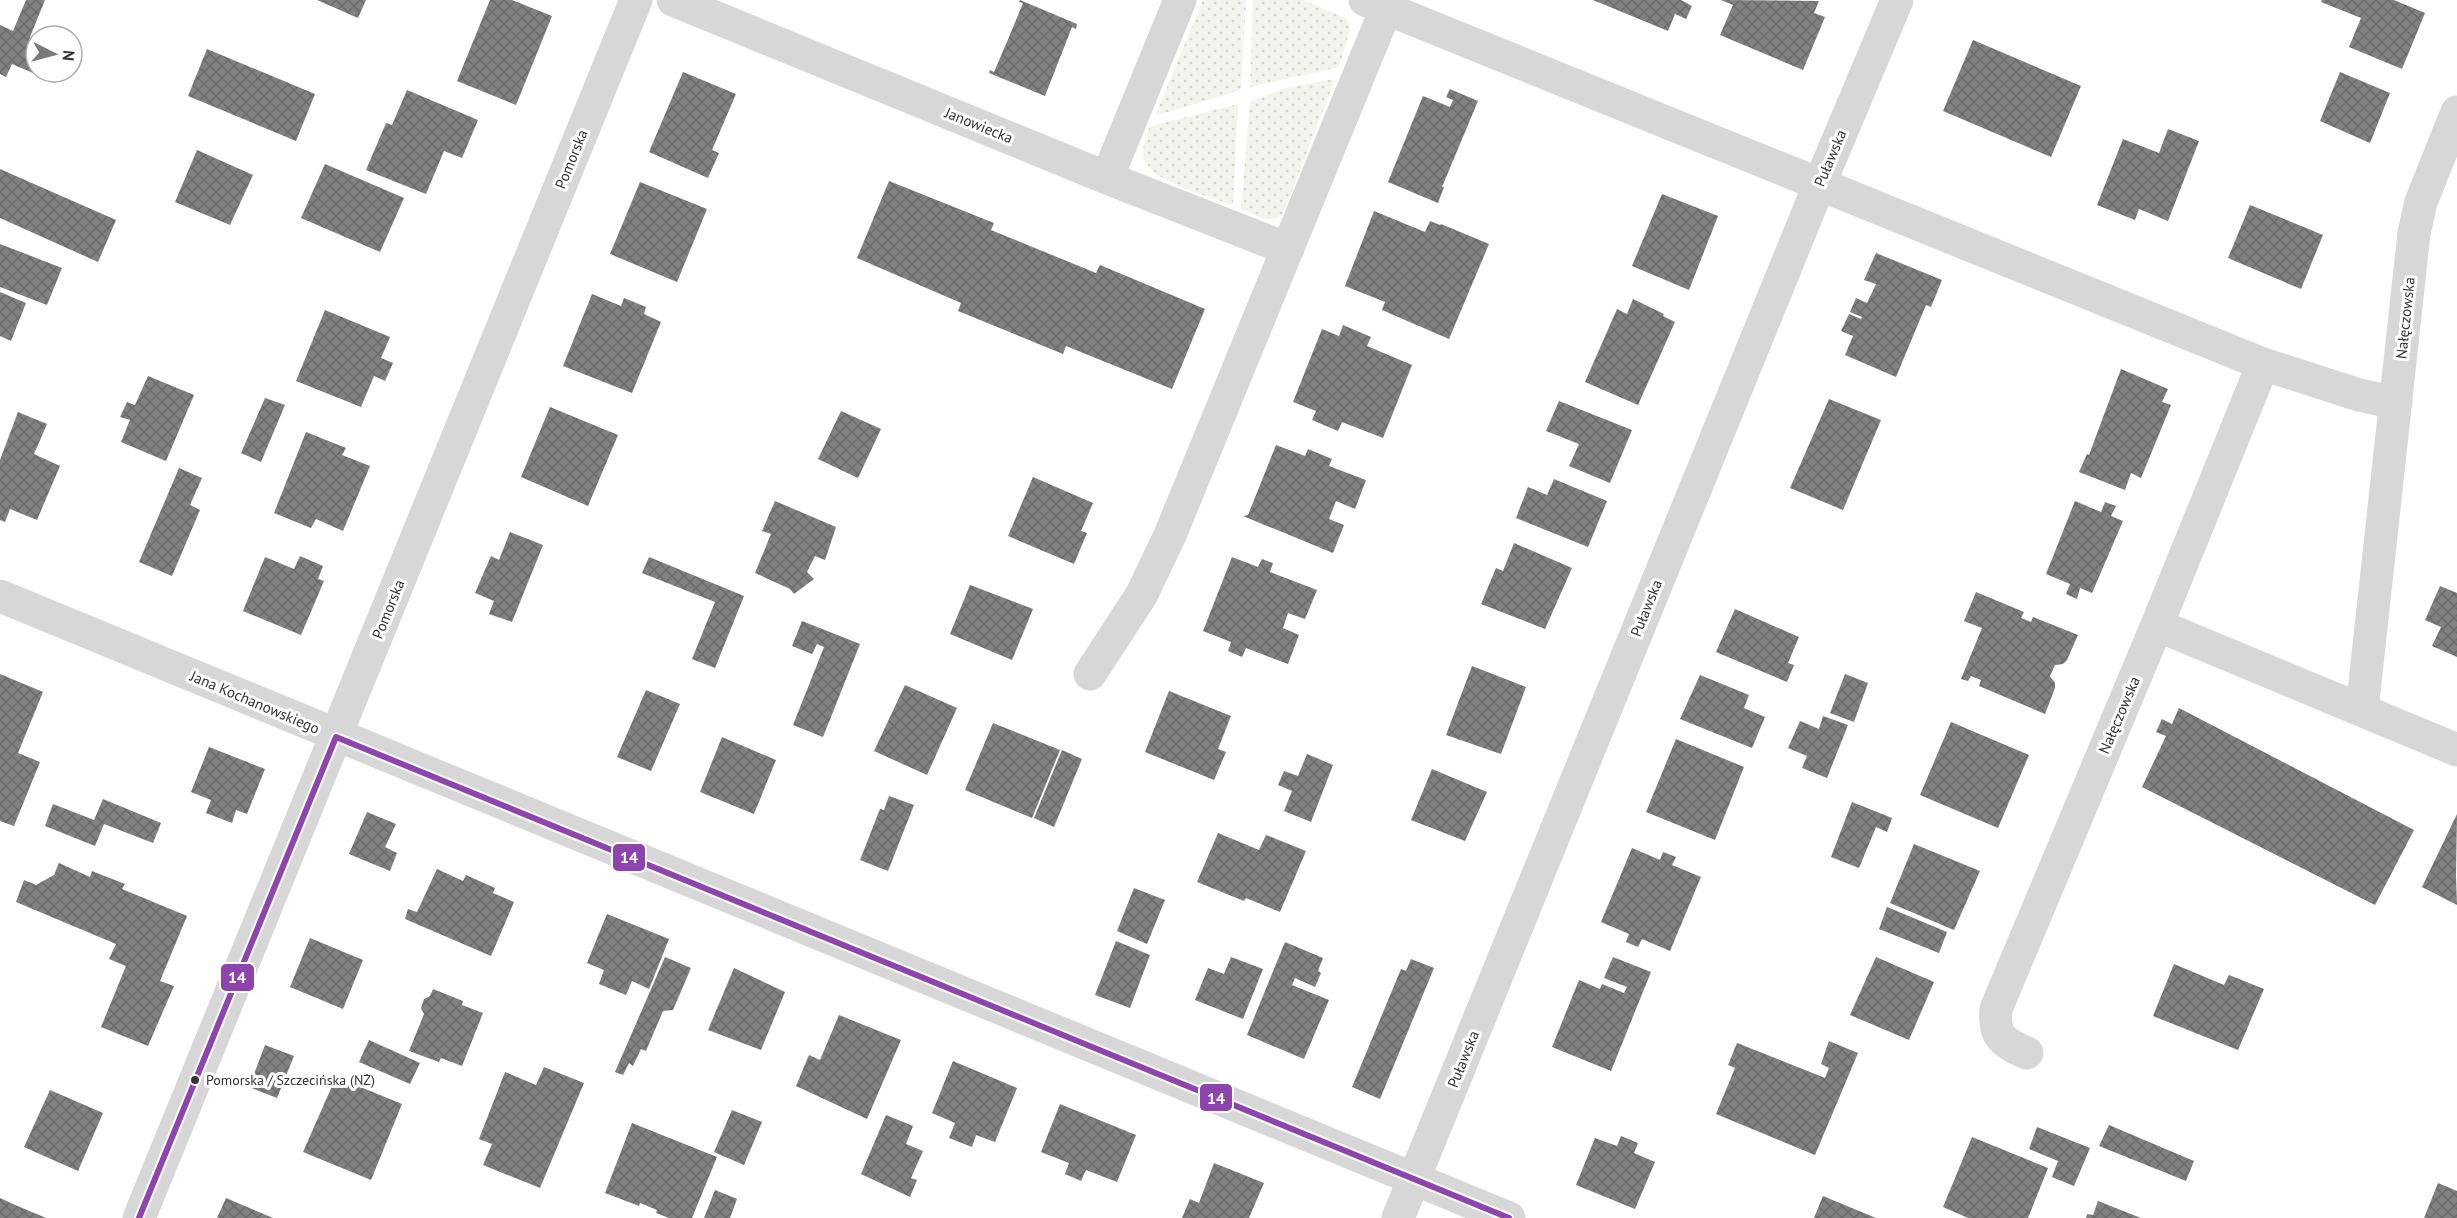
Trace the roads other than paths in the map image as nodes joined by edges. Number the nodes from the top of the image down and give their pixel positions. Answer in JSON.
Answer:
{"nodes":[{"id":1,"x":636,"y":0,"type":"edge"},
{"id":2,"x":673,"y":0,"type":"edge"},
{"id":3,"x":1180,"y":0,"type":"edge"},
{"id":4,"x":1897,"y":0,"type":"edge"},
{"id":5,"x":1375,"y":4,"type":"edge"},
{"id":6,"x":2457,"y":111,"type":"edge"},
{"id":7,"x":1107,"y":178,"type":"junction"},
{"id":8,"x":1820,"y":183,"type":"junction"},
{"id":9,"x":1288,"y":249,"type":"junction"},
{"id":10,"x":2262,"y":364,"type":"junction"},
{"id":11,"x":2396,"y":404,"type":"junction"},
{"id":12,"x":0,"y":596,"type":"edge"},
{"id":13,"x":2157,"y":625,"type":"junction"},
{"id":14,"x":1090,"y":674,"type":"dead end"},
{"id":15,"x":2362,"y":710,"type":"junction"},
{"id":16,"x":336,"y":736,"type":"junction"},
{"id":17,"x":2457,"y":750,"type":"edge"},
{"id":18,"x":2027,"y":1053,"type":"dead end"},
{"id":19,"x":1414,"y":1179,"type":"junction"},
{"id":20,"x":139,"y":1218,"type":"edge"},
{"id":21,"x":1398,"y":1218,"type":"edge"},
{"id":22,"x":1509,"y":1218,"type":"edge"}],
"edges":[{"from":1,"to":16,"type":"street","name":"Pomorska"},
{"from":2,"to":7,"type":"street","name":"Janowiecka"},
{"from":3,"to":7,"type":"street"},
{"from":4,"to":8,"type":"street","name":"Puławska"},
{"from":5,"to":8,"type":"street"},
{"from":5,"to":9,"type":"street"},
{"from":6,"to":11,"type":"street","name":"Nałęczowska"},
{"from":7,"to":9,"type":"street","name":"Janowiecka"},
{"from":8,"to":10,"type":"street"},
{"from":8,"to":19,"type":"street","name":"Puławska"},
{"from":9,"to":14,"type":"street"},
{"from":10,"to":11,"type":"street"},
{"from":10,"to":13,"type":"street","name":"Nałęczowska"},
{"from":11,"to":15,"type":"street","name":"Nałęczowska"},
{"from":12,"to":16,"type":"street","name":"Jana Kochanowskiego"},
{"from":13,"to":15,"type":"street"},
{"from":13,"to":18,"type":"street","name":"Nałęczowska"},
{"from":15,"to":17,"type":"street"},
{"from":16,"to":19,"type":"street","name":"Jana Kochanowskiego"},
{"from":16,"to":20,"type":"street","name":"Pomorska"},
{"from":19,"to":21,"type":"street","name":"Puławska"},
{"from":19,"to":22,"type":"street","name":"Jana Kochanowskiego"}]}
